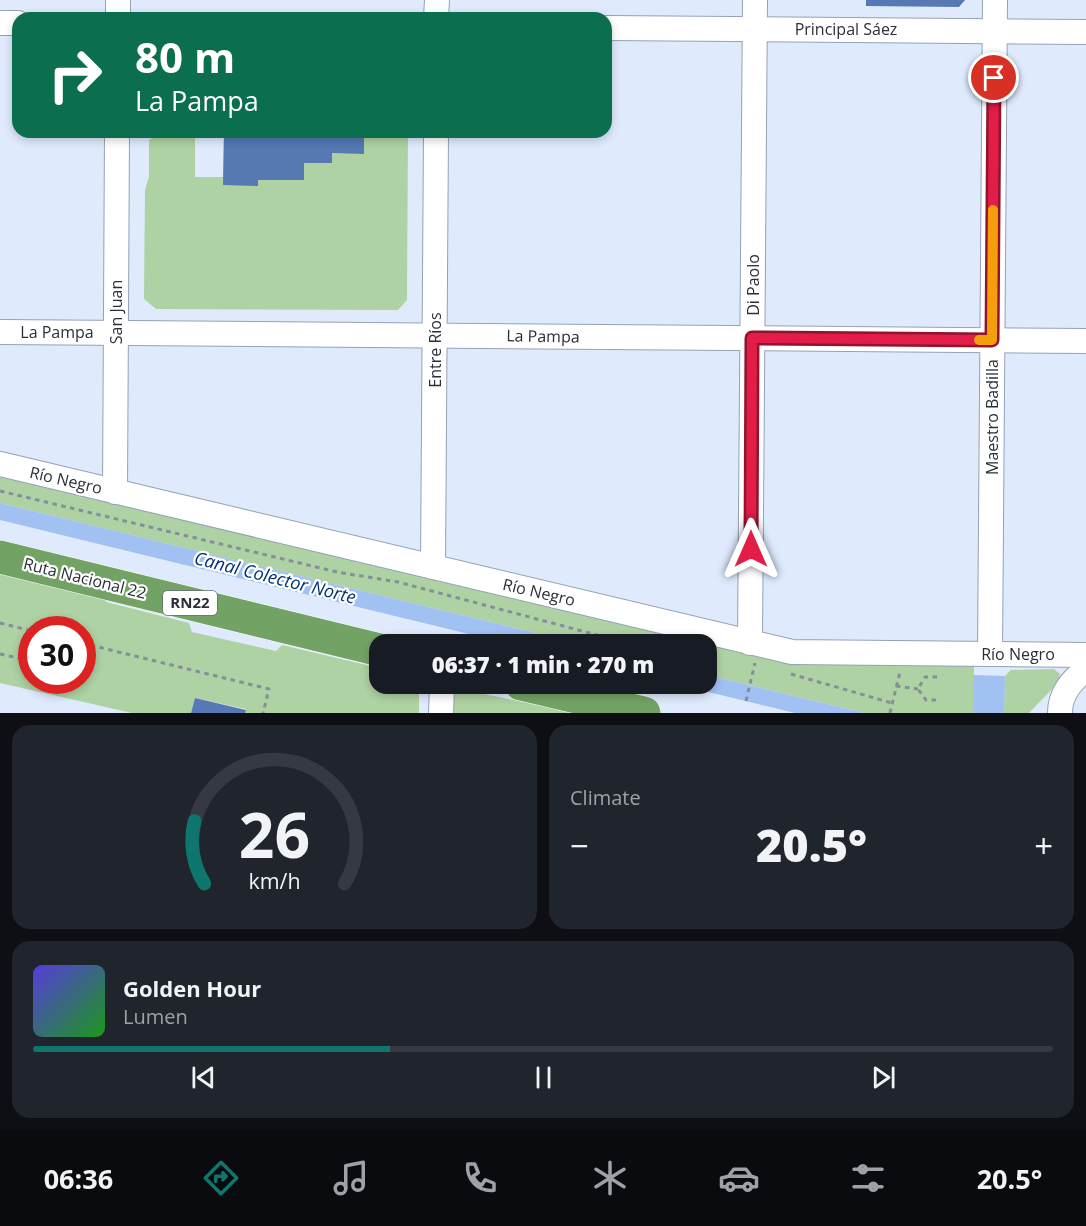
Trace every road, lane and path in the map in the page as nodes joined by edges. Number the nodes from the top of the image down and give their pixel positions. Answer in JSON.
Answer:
{"nodes":[{"id":1,"x":755,"y":0,"type":"edge"},
{"id":2,"x":995,"y":0,"type":"edge"},
{"id":3,"x":612,"y":28,"type":"edge"},
{"id":4,"x":754,"y":29,"type":"junction"},
{"id":5,"x":995,"y":30,"type":"junction"},
{"id":6,"x":1086,"y":32,"type":"edge"},
{"id":7,"x":117,"y":138,"type":"edge"},
{"id":8,"x":436,"y":138,"type":"edge"},
{"id":9,"x":0,"y":332,"type":"edge"},
{"id":10,"x":116,"y":333,"type":"junction"},
{"id":11,"x":435,"y":335,"type":"junction"},
{"id":12,"x":752,"y":338,"type":"junction"},
{"id":13,"x":992,"y":340,"type":"junction"},
{"id":14,"x":1086,"y":341,"type":"edge"},
{"id":15,"x":0,"y":464,"type":"edge"},
{"id":16,"x":0,"y":491,"type":"edge"},
{"id":17,"x":115,"y":492,"type":"junction"},
{"id":18,"x":0,"y":557,"type":"edge"},
{"id":19,"x":433,"y":567,"type":"junction"},
{"id":20,"x":0,"y":623,"type":"edge"},
{"id":21,"x":18,"y":628,"type":"edge"},
{"id":22,"x":593,"y":634,"type":"edge"},
{"id":23,"x":96,"y":646,"type":"edge"},
{"id":24,"x":369,"y":647,"type":"edge"},
{"id":25,"x":754,"y":649,"type":"junction"},
{"id":26,"x":0,"y":654,"type":"edge"},
{"id":27,"x":990,"y":654,"type":"junction"},
{"id":28,"x":1086,"y":655,"type":"edge"},
{"id":29,"x":18,"y":658,"type":"edge"},
{"id":30,"x":901,"y":667,"type":"dead end"},
{"id":31,"x":1086,"y":669,"type":"edge"},
{"id":32,"x":789,"y":674,"type":"dead end"},
{"id":33,"x":937,"y":677,"type":"dead end"},
{"id":34,"x":896,"y":686,"type":"junction"},
{"id":35,"x":918,"y":689,"type":"junction"},
{"id":36,"x":426,"y":694,"type":"edge"},
{"id":37,"x":442,"y":694,"type":"edge"},
{"id":38,"x":563,"y":694,"type":"edge"},
{"id":39,"x":938,"y":700,"type":"dead end"},
{"id":40,"x":746,"y":701,"type":"dead end"},
{"id":41,"x":892,"y":703,"type":"junction"},
{"id":42,"x":263,"y":713,"type":"edge"},
{"id":43,"x":425,"y":713,"type":"edge"},
{"id":44,"x":441,"y":713,"type":"edge"},
{"id":45,"x":644,"y":713,"type":"edge"},
{"id":46,"x":890,"y":713,"type":"edge"},
{"id":47,"x":1060,"y":713,"type":"edge"}],
"edges":[{"from":1,"to":4,"type":"street","name":"Di Paolo"},
{"from":2,"to":5,"type":"street","name":"Maestro Badilla"},
{"from":3,"to":4,"type":"street","name":"Principal Sáez"},
{"from":4,"to":5,"type":"street","name":"Principal Sáez"},
{"from":4,"to":12,"type":"street","name":"Di Paolo"},
{"from":5,"to":6,"type":"street","name":"Principal Sáez"},
{"from":5,"to":13,"type":"street","name":"Maestro Badilla"},
{"from":7,"to":10,"type":"street","name":"San Juan"},
{"from":8,"to":11,"type":"street","name":"Entre Ríos"},
{"from":9,"to":10,"type":"street","name":"La Pampa"},
{"from":10,"to":11,"type":"street","name":"La Pampa"},
{"from":10,"to":17,"type":"street","name":"San Juan"},
{"from":11,"to":12,"type":"street","name":"La Pampa"},
{"from":11,"to":19,"type":"street","name":"Entre Ríos"},
{"from":12,"to":13,"type":"street","name":"La Pampa"},
{"from":12,"to":25,"type":"street","name":"Di Paolo"},
{"from":13,"to":14,"type":"street","name":"La Pampa"},
{"from":13,"to":27,"type":"street","name":"Maestro Badilla"},
{"from":15,"to":17,"type":"street","name":"Río Negro"},
{"from":16,"to":22,"type":"path"},
{"from":17,"to":19,"type":"street","name":"Río Negro"},
{"from":18,"to":24,"type":"highway","name":"Ruta Nacional 22","number":"RN22"},
{"from":19,"to":25,"type":"street","name":"Río Negro"},
{"from":20,"to":21,"type":"path"},
{"from":23,"to":42,"type":"path"},
{"from":25,"to":27,"type":"street","name":"Río Negro"},
{"from":25,"to":40,"type":"path"},
{"from":26,"to":29,"type":"path"},
{"from":27,"to":28,"type":"street","name":"Río Negro"},
{"from":30,"to":34,"type":"path"},
{"from":31,"to":47,"type":"street"},
{"from":32,"to":41,"type":"path"},
{"from":33,"to":35,"type":"path"},
{"from":34,"to":35,"type":"path"},
{"from":34,"to":41,"type":"path"},
{"from":35,"to":39,"type":"path"},
{"from":36,"to":43,"type":"street"},
{"from":37,"to":44,"type":"street"},
{"from":38,"to":45,"type":"highway"},
{"from":41,"to":46,"type":"path"}]}
